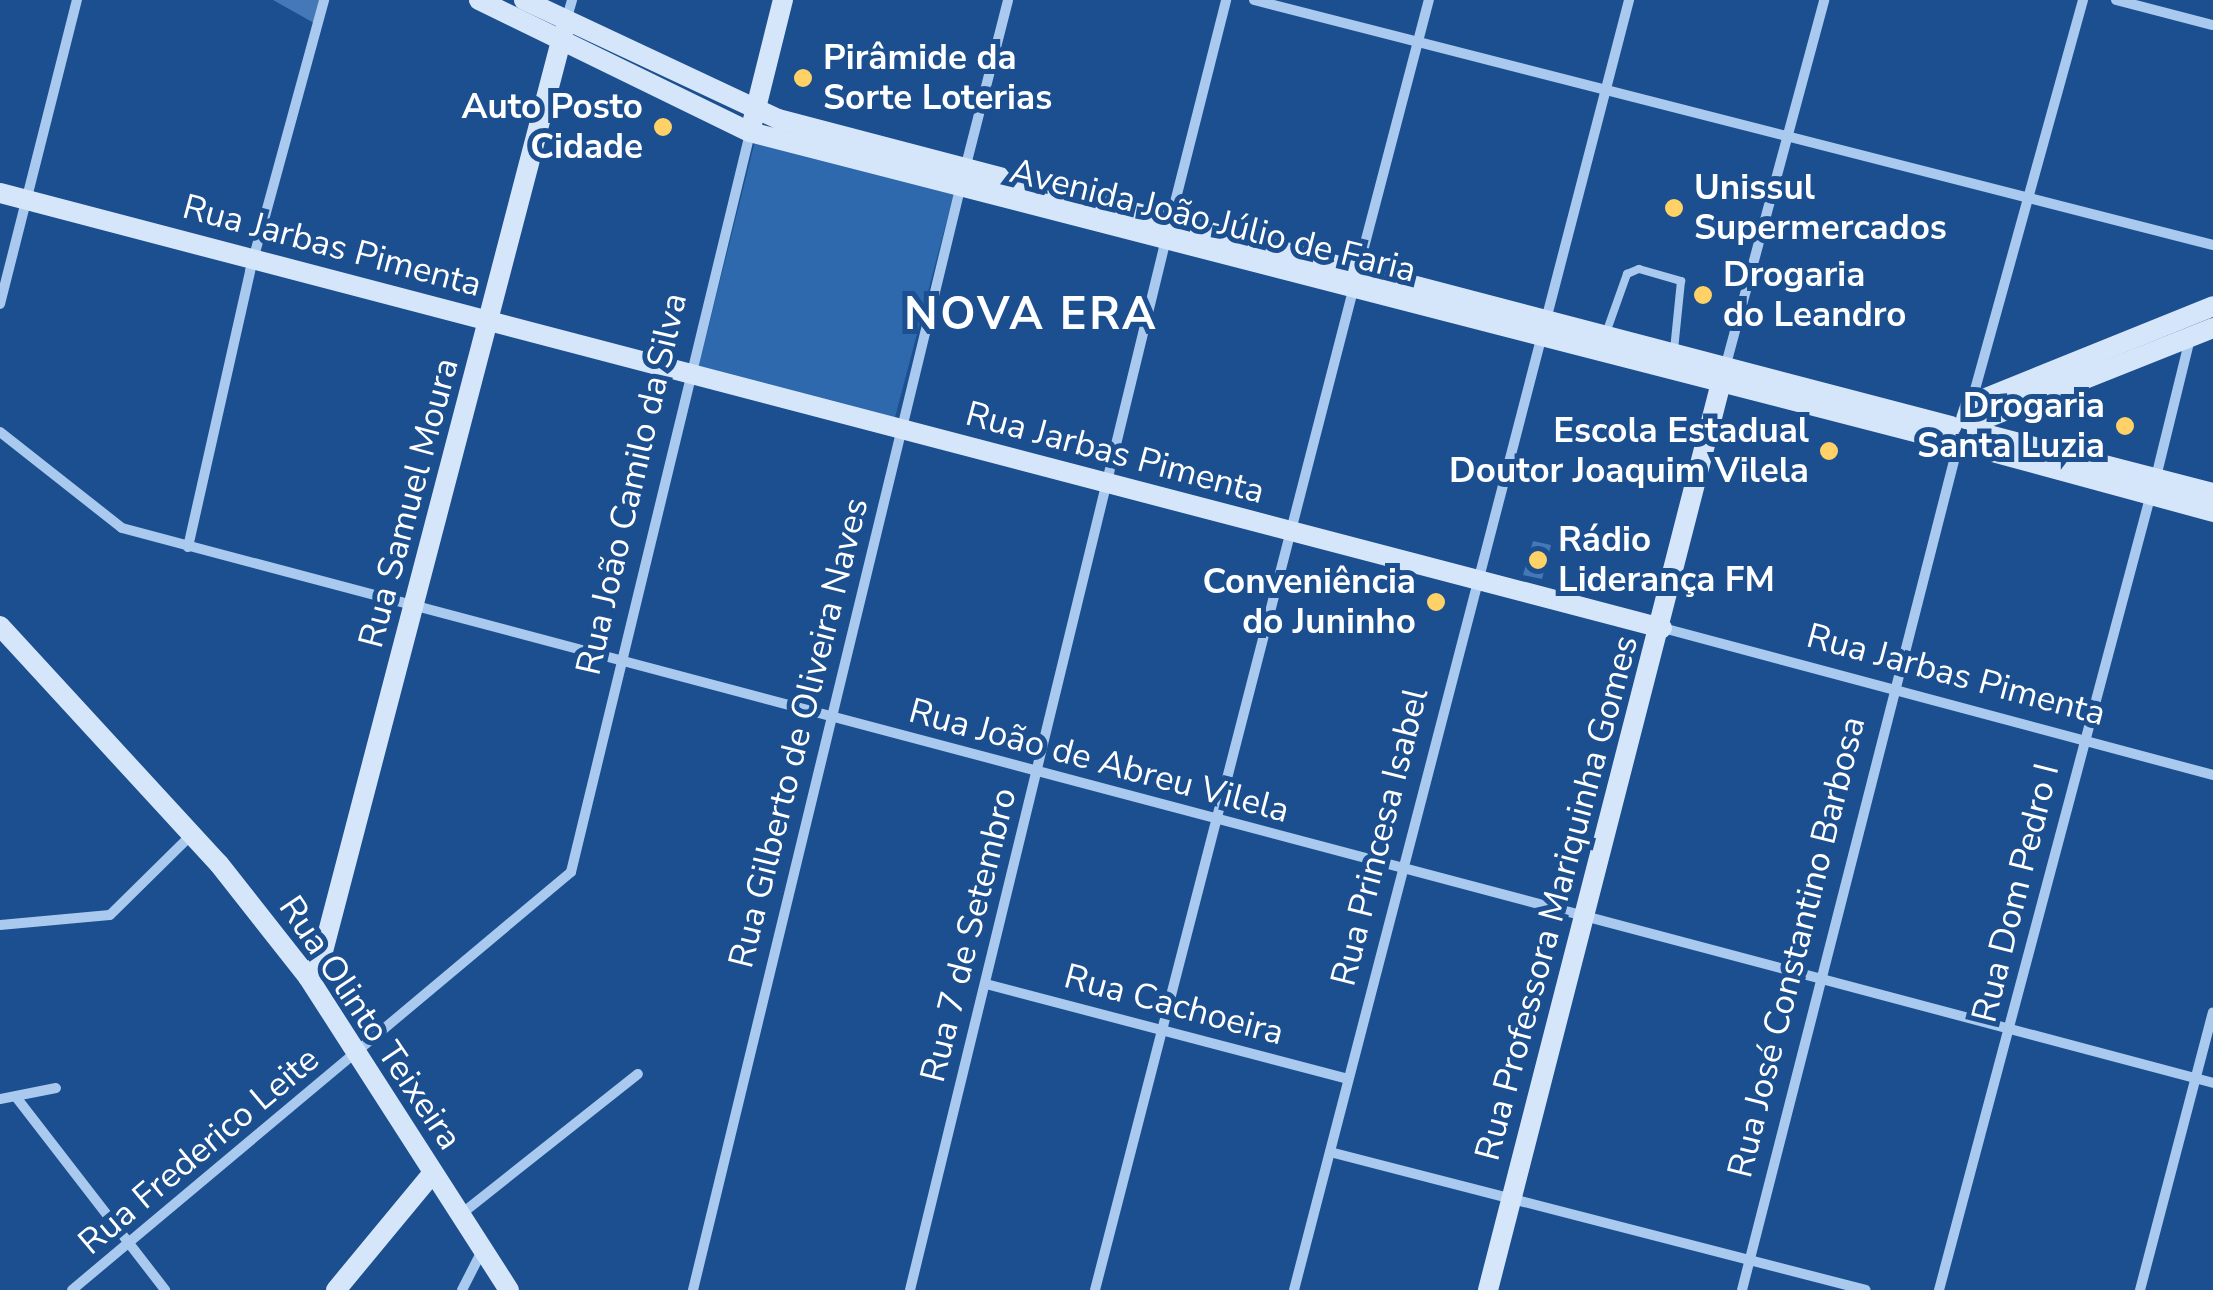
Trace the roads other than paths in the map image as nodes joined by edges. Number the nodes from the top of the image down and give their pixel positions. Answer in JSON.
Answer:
{"nodes":[{"id":1,"x":77,"y":0,"type":"edge"},
{"id":2,"x":324,"y":0,"type":"edge"},
{"id":3,"x":479,"y":0,"type":"edge"},
{"id":4,"x":524,"y":0,"type":"edge"},
{"id":5,"x":572,"y":0,"type":"edge"},
{"id":6,"x":783,"y":0,"type":"edge"},
{"id":7,"x":1008,"y":0,"type":"edge"},
{"id":8,"x":1226,"y":0,"type":"edge"},
{"id":9,"x":1254,"y":0,"type":"edge"},
{"id":10,"x":1429,"y":0,"type":"edge"},
{"id":11,"x":1630,"y":0,"type":"edge"},
{"id":12,"x":1824,"y":0,"type":"edge"},
{"id":13,"x":2083,"y":0,"type":"edge"},
{"id":14,"x":2116,"y":0,"type":"edge"},
{"id":15,"x":2213,"y":25,"type":"edge"},
{"id":16,"x":564,"y":32,"type":"junction"},
{"id":17,"x":1418,"y":42,"type":"junction"},
{"id":18,"x":1607,"y":88,"type":"junction"},
{"id":19,"x":753,"y":122,"type":"junction"},
{"id":20,"x":1788,"y":132,"type":"junction"},
{"id":21,"x":963,"y":180,"type":"junction"},
{"id":22,"x":0,"y":193,"type":"edge"},
{"id":23,"x":2028,"y":196,"type":"junction"},
{"id":24,"x":24,"y":198,"type":"junction"},
{"id":25,"x":1168,"y":233,"type":"junction"},
{"id":26,"x":2213,"y":246,"type":"edge"},
{"id":27,"x":254,"y":259,"type":"junction"},
{"id":28,"x":1355,"y":282,"type":"junction"},
{"id":29,"x":0,"y":304,"type":"edge"},
{"id":30,"x":2213,"y":306,"type":"edge"},
{"id":31,"x":490,"y":321,"type":"junction"},
{"id":32,"x":2188,"y":326,"type":"junction"},
{"id":33,"x":2213,"y":328,"type":"edge"},
{"id":34,"x":1538,"y":330,"type":"junction"},
{"id":35,"x":1605,"y":336,"type":"junction"},
{"id":36,"x":1672,"y":354,"type":"junction"},
{"id":37,"x":689,"y":374,"type":"junction"},
{"id":38,"x":1722,"y":378,"type":"junction"},
{"id":39,"x":1965,"y":429,"type":"junction"},
{"id":40,"x":902,"y":431,"type":"junction"},
{"id":41,"x":0,"y":432,"type":"edge"},
{"id":42,"x":1110,"y":483,"type":"junction"},
{"id":43,"x":2153,"y":487,"type":"junction"},
{"id":44,"x":2213,"y":493,"type":"edge"},
{"id":45,"x":2213,"y":512,"type":"edge"},
{"id":46,"x":1294,"y":536,"type":"junction"},
{"id":47,"x":188,"y":547,"type":"junction"},
{"id":48,"x":1474,"y":582,"type":"junction"},
{"id":49,"x":414,"y":608,"type":"junction"},
{"id":50,"x":0,"y":626,"type":"edge"},
{"id":51,"x":1662,"y":628,"type":"junction"},
{"id":52,"x":623,"y":662,"type":"junction"},
{"id":53,"x":1895,"y":694,"type":"junction"},
{"id":54,"x":829,"y":719,"type":"junction"},
{"id":55,"x":2083,"y":742,"type":"junction"},
{"id":56,"x":1037,"y":773,"type":"junction"},
{"id":57,"x":2213,"y":775,"type":"edge"},
{"id":58,"x":1217,"y":822,"type":"junction"},
{"id":59,"x":191,"y":835,"type":"junction"},
{"id":60,"x":580,"y":853,"type":"joint"},
{"id":61,"x":1401,"y":868,"type":"junction"},
{"id":62,"x":1584,"y":918,"type":"junction"},
{"id":63,"x":0,"y":925,"type":"edge"},
{"id":64,"x":308,"y":977,"type":"junction"},
{"id":65,"x":1824,"y":982,"type":"junction"},
{"id":66,"x":986,"y":984,"type":"junction"},
{"id":67,"x":2213,"y":1012,"type":"edge"},
{"id":68,"x":1162,"y":1030,"type":"junction"},
{"id":69,"x":2009,"y":1032,"type":"junction"},
{"id":70,"x":355,"y":1057,"type":"junction"},
{"id":71,"x":638,"y":1074,"type":"dead end"},
{"id":72,"x":1347,"y":1078,"type":"junction"},
{"id":73,"x":2196,"y":1079,"type":"junction"},
{"id":74,"x":2213,"y":1083,"type":"edge"},
{"id":75,"x":56,"y":1088,"type":"dead end"},
{"id":76,"x":16,"y":1097,"type":"junction"},
{"id":77,"x":0,"y":1099,"type":"edge"},
{"id":78,"x":1330,"y":1152,"type":"junction"},
{"id":79,"x":432,"y":1174,"type":"junction"},
{"id":80,"x":1511,"y":1198,"type":"junction"},
{"id":81,"x":460,"y":1215,"type":"junction"},
{"id":82,"x":128,"y":1246,"type":"junction"},
{"id":83,"x":482,"y":1251,"type":"junction"},
{"id":84,"x":1751,"y":1258,"type":"junction"},
{"id":85,"x":72,"y":1290,"type":"edge"},
{"id":86,"x":164,"y":1290,"type":"edge"},
{"id":87,"x":336,"y":1290,"type":"edge"},
{"id":88,"x":462,"y":1290,"type":"edge"},
{"id":89,"x":509,"y":1290,"type":"edge"},
{"id":90,"x":693,"y":1290,"type":"edge"},
{"id":91,"x":910,"y":1290,"type":"edge"},
{"id":92,"x":1095,"y":1290,"type":"edge"},
{"id":93,"x":1294,"y":1290,"type":"edge"},
{"id":94,"x":1488,"y":1290,"type":"edge"},
{"id":95,"x":1742,"y":1290,"type":"edge"},
{"id":96,"x":1866,"y":1290,"type":"edge"},
{"id":97,"x":1939,"y":1290,"type":"edge"},
{"id":98,"x":2140,"y":1290,"type":"edge"}],
"edges":[{"from":1,"to":24,"type":"street"},
{"from":2,"to":27,"type":"street"},
{"from":3,"to":16,"type":"street","name":"Avenida João Júlio de Faria"},
{"from":4,"to":16,"type":"street","name":"Avenida João Júlio de Faria"},
{"from":5,"to":16,"type":"street","name":"Rua Samuel Moura"},
{"from":6,"to":19,"type":"street","name":"Rua João Camilo da Silva"},
{"from":7,"to":21,"type":"street","name":"Rua Gilberto de Oliveira Naves"},
{"from":8,"to":25,"type":"street","name":"Rua 7 de Setembro"},
{"from":9,"to":17,"type":"street"},
{"from":10,"to":17,"type":"street"},
{"from":11,"to":18,"type":"street","name":"Rua Princesa Isabel"},
{"from":12,"to":20,"type":"street","name":"Rua Professora Mariquinha Gomes"},
{"from":13,"to":23,"type":"street","name":"Rua José Constantino Barbosa"},
{"from":14,"to":15,"type":"street"},
{"from":16,"to":19,"type":"street","name":"Avenida João Júlio de Faria"},
{"from":16,"to":31,"type":"street","name":"Rua Samuel Moura"},
{"from":17,"to":18,"type":"street"},
{"from":17,"to":28,"type":"street"},
{"from":18,"to":20,"type":"street"},
{"from":18,"to":34,"type":"street","name":"Rua Princesa Isabel"},
{"from":19,"to":21,"type":"street","name":"Avenida João Júlio de Faria"},
{"from":19,"to":37,"type":"street","name":"Rua João Camilo da Silva"},
{"from":20,"to":23,"type":"street"},
{"from":20,"to":38,"type":"street","name":"Rua Professora Mariquinha Gomes"},
{"from":21,"to":25,"type":"street","name":"Avenida João Júlio de Faria"},
{"from":21,"to":40,"type":"street","name":"Rua Gilberto de Oliveira Naves"},
{"from":22,"to":24,"type":"street","name":"Rua Jarbas Pimenta"},
{"from":23,"to":26,"type":"street"},
{"from":23,"to":39,"type":"street","name":"Rua José Constantino Barbosa"},
{"from":24,"to":27,"type":"street","name":"Rua Jarbas Pimenta"},
{"from":24,"to":29,"type":"street"},
{"from":25,"to":28,"type":"street","name":"Avenida João Júlio de Faria"},
{"from":25,"to":42,"type":"street","name":"Rua 7 de Setembro"},
{"from":27,"to":31,"type":"street","name":"Rua Jarbas Pimenta"},
{"from":27,"to":47,"type":"street"},
{"from":28,"to":34,"type":"street","name":"Avenida João Júlio de Faria"},
{"from":28,"to":46,"type":"street"},
{"from":30,"to":32,"type":"street"},
{"from":31,"to":37,"type":"street","name":"Rua Jarbas Pimenta"},
{"from":31,"to":49,"type":"street","name":"Rua Samuel Moura"},
{"from":32,"to":33,"type":"street"},
{"from":32,"to":39,"type":"street"},
{"from":32,"to":43,"type":"street","name":"Rua Dom Pedro I"},
{"from":34,"to":35,"type":"street","name":"Avenida João Júlio de Faria"},
{"from":34,"to":38,"type":"street","name":"Avenida João Júlio de Faria"},
{"from":34,"to":48,"type":"street","name":"Rua Princesa Isabel"},
{"from":35,"to":36,"type":"street","name":"Avenida João Júlio de Faria"},
{"from":35,"to":36,"type":"lane"},
{"from":36,"to":38,"type":"street","name":"Avenida João Júlio de Faria"},
{"from":37,"to":40,"type":"street","name":"Rua Jarbas Pimenta"},
{"from":37,"to":52,"type":"street","name":"Rua João Camilo da Silva"},
{"from":38,"to":39,"type":"street","name":"Avenida João Júlio de Faria"},
{"from":38,"to":51,"type":"street","name":"Rua Professora Mariquinha Gomes"},
{"from":39,"to":43,"type":"street","name":"Avenida João Júlio de Faria"},
{"from":39,"to":53,"type":"street","name":"Rua José Constantino Barbosa"},
{"from":40,"to":42,"type":"street","name":"Rua Jarbas Pimenta"},
{"from":40,"to":54,"type":"street","name":"Rua Gilberto de Oliveira Naves"},
{"from":41,"to":47,"type":"street","name":"Rua João de Abreu Vilela"},
{"from":42,"to":46,"type":"street","name":"Rua Jarbas Pimenta"},
{"from":42,"to":56,"type":"street","name":"Rua 7 de Setembro"},
{"from":43,"to":44,"type":"street","name":"Avenida João Júlio de Faria"},
{"from":43,"to":45,"type":"street","name":"Avenida João Júlio de Faria"},
{"from":43,"to":55,"type":"street","name":"Rua Dom Pedro I"},
{"from":46,"to":48,"type":"street","name":"Rua Jarbas Pimenta"},
{"from":46,"to":58,"type":"street"},
{"from":47,"to":49,"type":"street","name":"Rua João de Abreu Vilela"},
{"from":48,"to":51,"type":"street","name":"Rua Jarbas Pimenta"},
{"from":48,"to":61,"type":"street","name":"Rua Princesa Isabel"},
{"from":49,"to":52,"type":"street","name":"Rua João de Abreu Vilela"},
{"from":49,"to":64,"type":"street","name":"Rua Samuel Moura"},
{"from":50,"to":59,"type":"street","name":"Rua Olinto Teixeira"},
{"from":51,"to":53,"type":"street","name":"Rua Jarbas Pimenta"},
{"from":51,"to":62,"type":"street","name":"Rua Professora Mariquinha Gomes"},
{"from":52,"to":54,"type":"street","name":"Rua João de Abreu Vilela"},
{"from":52,"to":60,"type":"street","name":"Rua João Camilo da Silva"},
{"from":53,"to":55,"type":"street","name":"Rua Jarbas Pimenta"},
{"from":53,"to":65,"type":"street","name":"Rua José Constantino Barbosa"},
{"from":54,"to":56,"type":"street","name":"Rua João de Abreu Vilela"},
{"from":54,"to":90,"type":"street","name":"Rua Gilberto de Oliveira Naves"},
{"from":55,"to":57,"type":"street","name":"Rua Jarbas Pimenta"},
{"from":55,"to":69,"type":"street","name":"Rua Dom Pedro I"},
{"from":56,"to":58,"type":"street","name":"Rua João de Abreu Vilela"},
{"from":56,"to":66,"type":"street","name":"Rua 7 de Setembro"},
{"from":58,"to":61,"type":"street","name":"Rua João de Abreu Vilela"},
{"from":58,"to":68,"type":"street"},
{"from":59,"to":63,"type":"street"},
{"from":59,"to":64,"type":"street","name":"Rua Olinto Teixeira"},
{"from":60,"to":70,"type":"street","name":"Rua Frederico Leite"},
{"from":61,"to":62,"type":"street","name":"Rua João de Abreu Vilela"},
{"from":61,"to":72,"type":"street","name":"Rua Princesa Isabel"},
{"from":62,"to":65,"type":"street","name":"Rua João de Abreu Vilela"},
{"from":62,"to":80,"type":"street","name":"Rua Professora Mariquinha Gomes"},
{"from":64,"to":70,"type":"street","name":"Rua Olinto Teixeira"},
{"from":65,"to":69,"type":"street","name":"Rua João de Abreu Vilela"},
{"from":65,"to":84,"type":"street","name":"Rua José Constantino Barbosa"},
{"from":66,"to":68,"type":"street","name":"Rua Cachoeira"},
{"from":66,"to":91,"type":"street","name":"Rua 7 de Setembro"},
{"from":67,"to":73,"type":"street"},
{"from":68,"to":72,"type":"street","name":"Rua Cachoeira"},
{"from":68,"to":92,"type":"street"},
{"from":69,"to":73,"type":"street","name":"Rua João de Abreu Vilela"},
{"from":69,"to":97,"type":"street","name":"Rua Dom Pedro I"},
{"from":70,"to":79,"type":"street","name":"Rua Olinto Teixeira"},
{"from":70,"to":82,"type":"street","name":"Rua Frederico Leite"},
{"from":71,"to":81,"type":"street"},
{"from":72,"to":78,"type":"street","name":"Rua Princesa Isabel"},
{"from":73,"to":74,"type":"street","name":"Rua João de Abreu Vilela"},
{"from":73,"to":98,"type":"street"},
{"from":75,"to":76,"type":"street"},
{"from":76,"to":77,"type":"street"},
{"from":76,"to":82,"type":"street"},
{"from":78,"to":80,"type":"street"},
{"from":78,"to":93,"type":"street","name":"Rua Princesa Isabel"},
{"from":79,"to":81,"type":"street","name":"Rua Olinto Teixeira"},
{"from":79,"to":87,"type":"street"},
{"from":80,"to":84,"type":"street"},
{"from":80,"to":94,"type":"street","name":"Rua Professora Mariquinha Gomes"},
{"from":81,"to":83,"type":"street","name":"Rua Olinto Teixeira"},
{"from":82,"to":85,"type":"street","name":"Rua Frederico Leite"},
{"from":82,"to":86,"type":"street"},
{"from":83,"to":88,"type":"street"},
{"from":83,"to":89,"type":"street","name":"Rua Olinto Teixeira"},
{"from":84,"to":95,"type":"street","name":"Rua José Constantino Barbosa"},
{"from":84,"to":96,"type":"street"}]}
